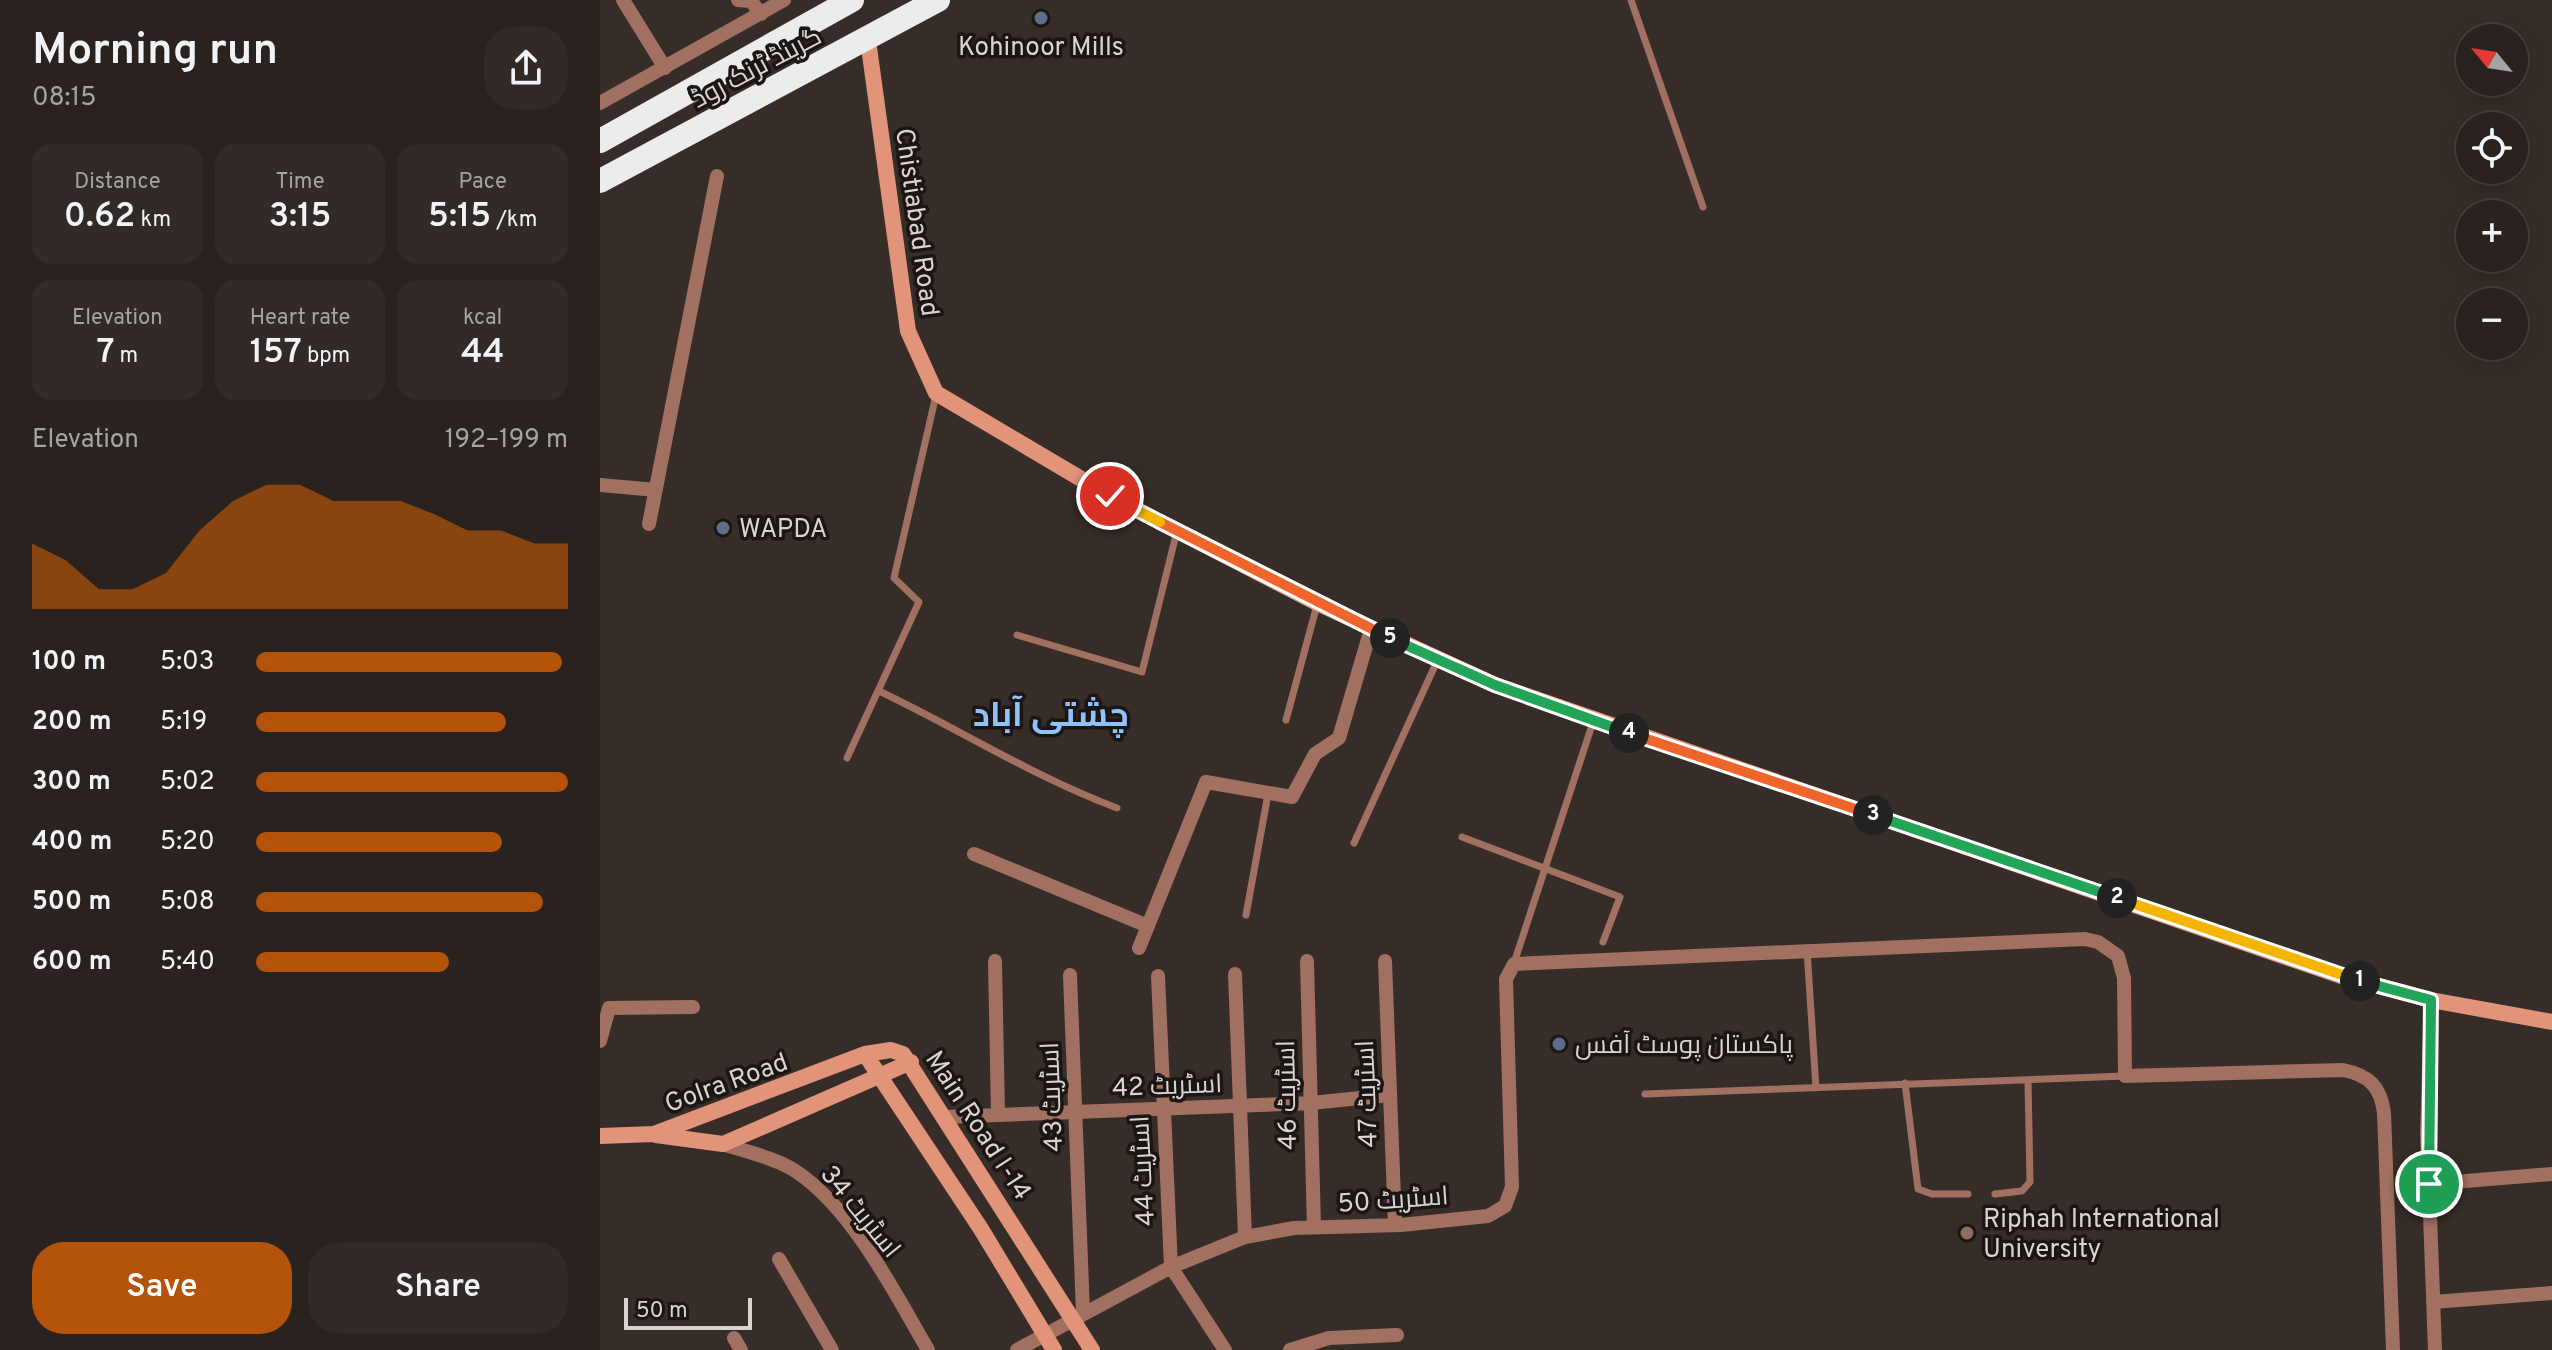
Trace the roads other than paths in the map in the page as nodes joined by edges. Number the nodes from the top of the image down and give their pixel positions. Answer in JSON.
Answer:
{"nodes":[{"id":1,"x":623,"y":0,"type":"edge"},
{"id":2,"x":747,"y":0,"type":"edge"},
{"id":3,"x":784,"y":0,"type":"edge"},
{"id":4,"x":852,"y":0,"type":"edge"},
{"id":5,"x":938,"y":0,"type":"edge"},
{"id":6,"x":1631,"y":0,"type":"edge"},
{"id":7,"x":761,"y":14,"type":"junction"},
{"id":8,"x":868,"y":40,"type":"junction"},
{"id":9,"x":665,"y":68,"type":"junction"},
{"id":10,"x":600,"y":103,"type":"edge"},
{"id":11,"x":600,"y":141,"type":"edge"},
{"id":12,"x":717,"y":176,"type":"dead end"},
{"id":13,"x":600,"y":181,"type":"edge"},
{"id":14,"x":1703,"y":207,"type":"dead end"},
{"id":15,"x":936,"y":393,"type":"junction"},
{"id":16,"x":600,"y":485,"type":"edge"},
{"id":17,"x":656,"y":490,"type":"junction"},
{"id":18,"x":649,"y":524,"type":"dead end"},
{"id":19,"x":1177,"y":531,"type":"junction"},
{"id":20,"x":1318,"y":603,"type":"junction"},
{"id":21,"x":1371,"y":629,"type":"junction"},
{"id":22,"x":1017,"y":635,"type":"dead end"},
{"id":23,"x":1438,"y":659,"type":"junction"},
{"id":24,"x":879,"y":691,"type":"junction"},
{"id":25,"x":1286,"y":720,"type":"dead end"},
{"id":26,"x":1593,"y":722,"type":"junction"},
{"id":27,"x":847,"y":758,"type":"dead end"},
{"id":28,"x":1268,"y":794,"type":"junction"},
{"id":29,"x":1117,"y":808,"type":"dead end"},
{"id":30,"x":1462,"y":837,"type":"dead end"},
{"id":31,"x":1354,"y":843,"type":"dead end"},
{"id":32,"x":974,"y":854,"type":"dead end"},
{"id":33,"x":1546,"y":867,"type":"junction"},
{"id":34,"x":1246,"y":915,"type":"dead end"},
{"id":35,"x":1148,"y":926,"type":"junction"},
{"id":36,"x":1603,"y":942,"type":"dead end"},
{"id":37,"x":1139,"y":948,"type":"dead end"},
{"id":38,"x":1807,"y":950,"type":"junction"},
{"id":39,"x":995,"y":961,"type":"dead end"},
{"id":40,"x":1307,"y":961,"type":"dead end"},
{"id":41,"x":1385,"y":961,"type":"dead end"},
{"id":42,"x":1514,"y":964,"type":"junction"},
{"id":43,"x":1235,"y":974,"type":"dead end"},
{"id":44,"x":1070,"y":975,"type":"dead end"},
{"id":45,"x":1158,"y":976,"type":"dead end"},
{"id":46,"x":2431,"y":1000,"type":"junction"},
{"id":47,"x":693,"y":1007,"type":"dead end"},
{"id":48,"x":2552,"y":1022,"type":"edge"},
{"id":49,"x":600,"y":1041,"type":"edge"},
{"id":50,"x":865,"y":1054,"type":"junction"},
{"id":51,"x":911,"y":1062,"type":"junction"},
{"id":52,"x":880,"y":1076,"type":"junction"},
{"id":53,"x":2125,"y":1076,"type":"junction"},
{"id":54,"x":2028,"y":1080,"type":"junction"},
{"id":55,"x":1905,"y":1083,"type":"junction"},
{"id":56,"x":1816,"y":1088,"type":"junction"},
{"id":57,"x":1645,"y":1094,"type":"dead end"},
{"id":58,"x":1390,"y":1095,"type":"junction"},
{"id":59,"x":1311,"y":1103,"type":"junction"},
{"id":60,"x":1239,"y":1106,"type":"junction"},
{"id":61,"x":1162,"y":1109,"type":"junction"},
{"id":62,"x":1075,"y":1113,"type":"junction"},
{"id":63,"x":998,"y":1115,"type":"junction"},
{"id":64,"x":945,"y":1117,"type":"junction"},
{"id":65,"x":654,"y":1134,"type":"junction"},
{"id":66,"x":600,"y":1136,"type":"edge"},
{"id":67,"x":723,"y":1144,"type":"junction"},
{"id":68,"x":2552,"y":1174,"type":"edge"},
{"id":69,"x":2429,"y":1184,"type":"junction"},
{"id":70,"x":1968,"y":1194,"type":"dead end"},
{"id":71,"x":1995,"y":1194,"type":"dead end"},
{"id":72,"x":1395,"y":1225,"type":"junction"},
{"id":73,"x":1314,"y":1227,"type":"junction"},
{"id":74,"x":1245,"y":1237,"type":"junction"},
{"id":75,"x":779,"y":1259,"type":"dead end"},
{"id":76,"x":1171,"y":1267,"type":"junction"},
{"id":77,"x":2552,"y":1293,"type":"edge"},
{"id":78,"x":2433,"y":1302,"type":"junction"},
{"id":79,"x":1078,"y":1316,"type":"junction"},
{"id":80,"x":1044,"y":1334,"type":"junction"},
{"id":81,"x":1397,"y":1335,"type":"dead end"},
{"id":82,"x":1342,"y":1344,"type":"edge"},
{"id":83,"x":832,"y":1350,"type":"edge"},
{"id":84,"x":928,"y":1350,"type":"edge"},
{"id":85,"x":1017,"y":1350,"type":"edge"},
{"id":86,"x":1054,"y":1350,"type":"edge"},
{"id":87,"x":1092,"y":1350,"type":"edge"},
{"id":88,"x":1225,"y":1350,"type":"edge"},
{"id":89,"x":1290,"y":1350,"type":"edge"},
{"id":90,"x":2393,"y":1350,"type":"edge"},
{"id":91,"x":2435,"y":1350,"type":"edge"}],
"edges":[{"from":1,"to":9,"type":"street"},
{"from":2,"to":7,"type":"street"},
{"from":3,"to":7,"type":"street"},
{"from":4,"to":11,"type":"highway","name":"گرینڈ ٹرنک روڈ"},
{"from":5,"to":8,"type":"highway","name":"گرینڈ ٹرنک روڈ"},
{"from":6,"to":14,"type":"lane"},
{"from":7,"to":9,"type":"street"},
{"from":8,"to":13,"type":"highway","name":"گرینڈ ٹرنک روڈ"},
{"from":8,"to":15,"type":"main road","name":"Chistiabad Road"},
{"from":9,"to":10,"type":"street"},
{"from":12,"to":17,"type":"street"},
{"from":15,"to":19,"type":"main road"},
{"from":15,"to":24,"type":"lane"},
{"from":16,"to":17,"type":"street"},
{"from":17,"to":18,"type":"street"},
{"from":19,"to":20,"type":"main road"},
{"from":19,"to":22,"type":"lane"},
{"from":20,"to":21,"type":"main road"},
{"from":20,"to":25,"type":"lane"},
{"from":21,"to":23,"type":"main road"},
{"from":21,"to":28,"type":"street"},
{"from":23,"to":26,"type":"main road"},
{"from":23,"to":31,"type":"lane"},
{"from":24,"to":27,"type":"lane"},
{"from":24,"to":29,"type":"lane"},
{"from":26,"to":33,"type":"lane"},
{"from":26,"to":46,"type":"main road"},
{"from":28,"to":34,"type":"lane"},
{"from":28,"to":35,"type":"street"},
{"from":30,"to":33,"type":"lane"},
{"from":32,"to":35,"type":"street"},
{"from":33,"to":36,"type":"lane"},
{"from":33,"to":42,"type":"lane"},
{"from":35,"to":37,"type":"street"},
{"from":38,"to":42,"type":"street"},
{"from":38,"to":53,"type":"street"},
{"from":38,"to":56,"type":"lane"},
{"from":39,"to":63,"type":"street"},
{"from":40,"to":59,"type":"street","name":"اسٹریٹ 46"},
{"from":41,"to":58,"type":"street","name":"اسٹریٹ 47"},
{"from":42,"to":72,"type":"street","name":"اسٹریٹ 50"},
{"from":43,"to":60,"type":"street"},
{"from":44,"to":62,"type":"street","name":"اسٹریٹ 43"},
{"from":45,"to":61,"type":"street","name":"اسٹریٹ 44"},
{"from":46,"to":48,"type":"main road"},
{"from":46,"to":69,"type":"street"},
{"from":47,"to":49,"type":"street"},
{"from":50,"to":51,"type":"main road","name":"Main Road I-14"},
{"from":50,"to":52,"type":"main road"},
{"from":50,"to":65,"type":"main road","name":"Golra Road"},
{"from":51,"to":52,"type":"main road"},
{"from":51,"to":64,"type":"main road","name":"Main Road I-14"},
{"from":52,"to":67,"type":"main road"},
{"from":52,"to":80,"type":"main road"},
{"from":53,"to":54,"type":"lane"},
{"from":53,"to":90,"type":"street"},
{"from":54,"to":55,"type":"lane"},
{"from":54,"to":71,"type":"lane"},
{"from":55,"to":56,"type":"lane"},
{"from":55,"to":70,"type":"lane"},
{"from":56,"to":57,"type":"lane"},
{"from":58,"to":59,"type":"street","name":"اسٹریٹ 42"},
{"from":58,"to":72,"type":"street","name":"اسٹریٹ 47"},
{"from":59,"to":60,"type":"street","name":"اسٹریٹ 42"},
{"from":59,"to":73,"type":"street","name":"اسٹریٹ 46"},
{"from":60,"to":61,"type":"street","name":"اسٹریٹ 42"},
{"from":60,"to":74,"type":"street"},
{"from":61,"to":62,"type":"street","name":"اسٹریٹ 42"},
{"from":61,"to":76,"type":"street","name":"اسٹریٹ 44"},
{"from":62,"to":63,"type":"street","name":"اسٹریٹ 42"},
{"from":62,"to":79,"type":"street","name":"اسٹریٹ 43"},
{"from":63,"to":64,"type":"street","name":"اسٹریٹ 42"},
{"from":64,"to":79,"type":"main road","name":"Main Road I-14"},
{"from":65,"to":66,"type":"main road","name":"Golra Road"},
{"from":65,"to":67,"type":"main road"},
{"from":67,"to":84,"type":"street","name":"اسٹریٹ 34"},
{"from":68,"to":69,"type":"street"},
{"from":69,"to":78,"type":"street"},
{"from":72,"to":73,"type":"street","name":"اسٹریٹ 50"},
{"from":73,"to":74,"type":"street","name":"اسٹریٹ 50"},
{"from":74,"to":76,"type":"street","name":"اسٹریٹ 50"},
{"from":75,"to":83,"type":"street"},
{"from":76,"to":79,"type":"street","name":"اسٹریٹ 50"},
{"from":76,"to":88,"type":"street"},
{"from":77,"to":78,"type":"street"},
{"from":78,"to":91,"type":"street"},
{"from":79,"to":80,"type":"street","name":"اسٹریٹ 50"},
{"from":79,"to":87,"type":"main road","name":"Main Road I-14"},
{"from":80,"to":85,"type":"street","name":"اسٹریٹ 50"},
{"from":80,"to":86,"type":"main road"},
{"from":81,"to":82,"type":"street"},
{"from":82,"to":89,"type":"street"}]}
